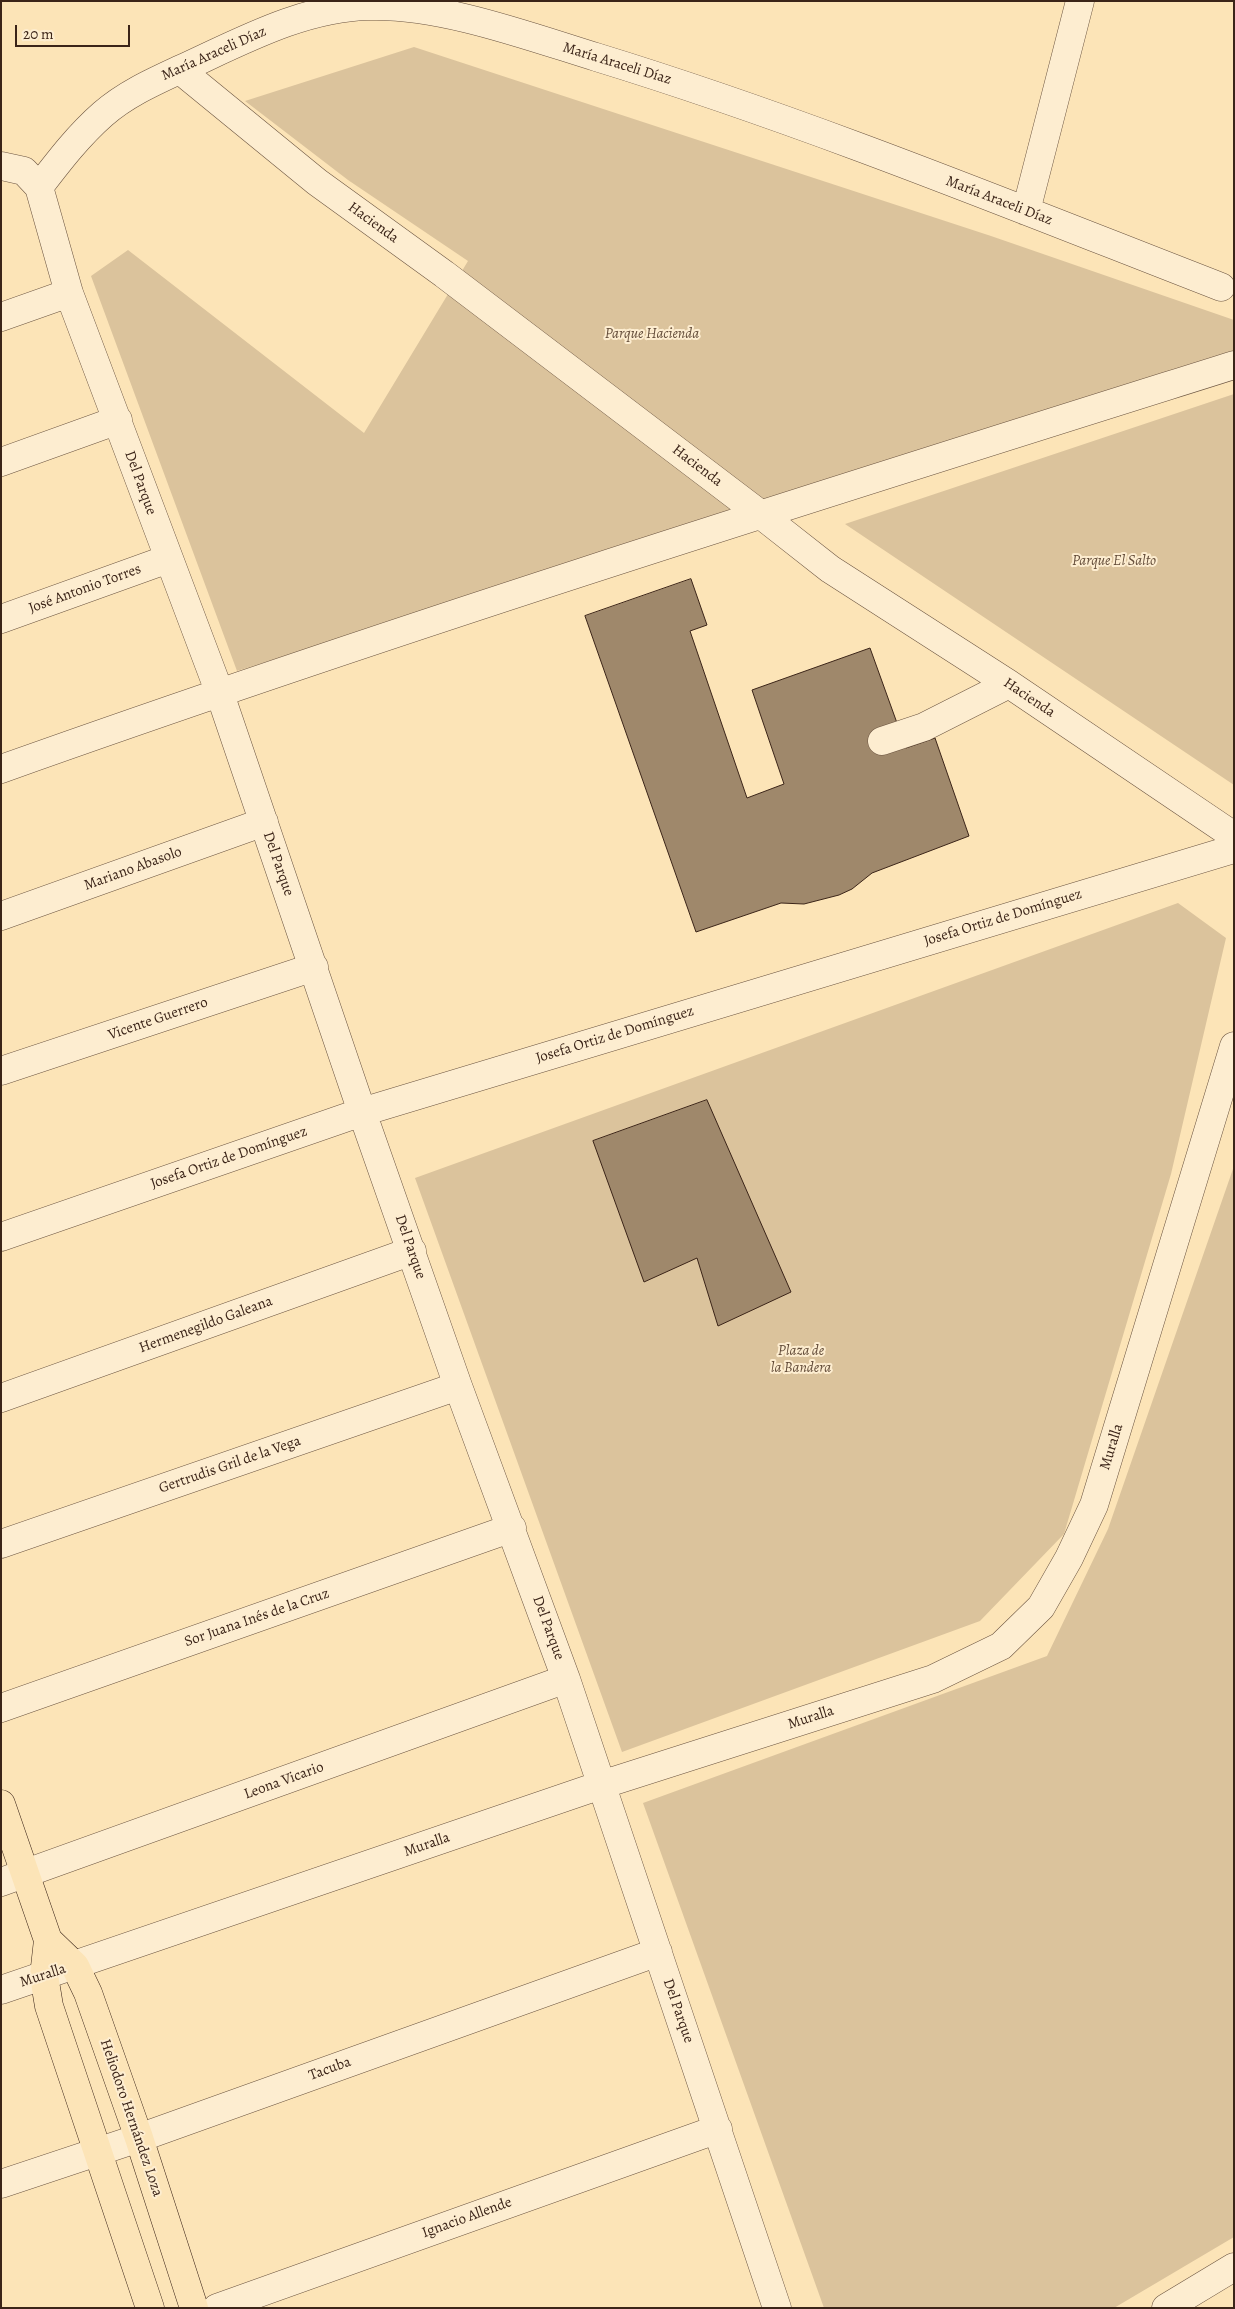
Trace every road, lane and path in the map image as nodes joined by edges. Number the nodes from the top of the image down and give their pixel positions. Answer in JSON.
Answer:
{"nodes":[{"id":1,"x":1080,"y":1,"type":"edge"},
{"id":2,"x":180,"y":70,"type":"junction"},
{"id":3,"x":1,"y":166,"type":"edge"},
{"id":4,"x":39,"y":187,"type":"junction"},
{"id":5,"x":1026,"y":211,"type":"junction"},
{"id":6,"x":1221,"y":287,"type":"dead end"},
{"id":7,"x":69,"y":293,"type":"junction"},
{"id":8,"x":1,"y":317,"type":"edge"},
{"id":9,"x":1234,"y":365,"type":"edge"},
{"id":10,"x":118,"y":420,"type":"junction"},
{"id":11,"x":1,"y":462,"type":"edge"},
{"id":12,"x":760,"y":514,"type":"junction"},
{"id":13,"x":168,"y":559,"type":"junction"},
{"id":14,"x":1,"y":619,"type":"edge"},
{"id":15,"x":1009,"y":684,"type":"junction"},
{"id":16,"x":219,"y":691,"type":"junction"},
{"id":17,"x":882,"y":741,"type":"dead end"},
{"id":18,"x":1,"y":769,"type":"edge"},
{"id":19,"x":264,"y":822,"type":"junction"},
{"id":20,"x":1234,"y":836,"type":"edge"},
{"id":21,"x":1234,"y":848,"type":"edge"},
{"id":22,"x":1,"y":916,"type":"edge"},
{"id":23,"x":314,"y":967,"type":"junction"},
{"id":24,"x":1234,"y":1046,"type":"edge"},
{"id":25,"x":1,"y":1072,"type":"edge"},
{"id":26,"x":362,"y":1112,"type":"junction"},
{"id":27,"x":1,"y":1237,"type":"edge"},
{"id":28,"x":412,"y":1252,"type":"junction"},
{"id":29,"x":458,"y":1386,"type":"junction"},
{"id":30,"x":1,"y":1398,"type":"edge"},
{"id":31,"x":512,"y":1528,"type":"junction"},
{"id":32,"x":1,"y":1544,"type":"edge"},
{"id":33,"x":566,"y":1679,"type":"junction"},
{"id":34,"x":1,"y":1708,"type":"edge"},
{"id":35,"x":601,"y":1785,"type":"junction"},
{"id":36,"x":1,"y":1804,"type":"edge"},
{"id":37,"x":13,"y":1878,"type":"edge"},
{"id":38,"x":48,"y":1940,"type":"junction"},
{"id":39,"x":658,"y":1952,"type":"junction"},
{"id":40,"x":75,"y":1966,"type":"junction"},
{"id":41,"x":44,"y":1976,"type":"junction"},
{"id":42,"x":1,"y":1990,"type":"edge"},
{"id":43,"x":718,"y":2129,"type":"junction"},
{"id":44,"x":140,"y":2138,"type":"junction"},
{"id":45,"x":97,"y":2151,"type":"junction"},
{"id":46,"x":1,"y":2184,"type":"edge"},
{"id":47,"x":1234,"y":2267,"type":"edge"},
{"id":48,"x":150,"y":2308,"type":"edge"},
{"id":49,"x":194,"y":2308,"type":"edge"},
{"id":50,"x":217,"y":2308,"type":"edge"},
{"id":51,"x":777,"y":2308,"type":"edge"},
{"id":52,"x":1166,"y":2308,"type":"edge"}],
"edges":[{"from":1,"to":5,"type":"street"},
{"from":2,"to":4,"type":"street","name":"María Araceli Díaz"},
{"from":2,"to":5,"type":"street","name":"María Araceli Díaz"},
{"from":2,"to":12,"type":"street","name":"Hacienda"},
{"from":3,"to":4,"type":"street"},
{"from":4,"to":7,"type":"street","name":"Del Parque"},
{"from":5,"to":6,"type":"street","name":"María Araceli Díaz"},
{"from":7,"to":8,"type":"street"},
{"from":7,"to":10,"type":"street","name":"Del Parque"},
{"from":9,"to":12,"type":"street"},
{"from":10,"to":11,"type":"street"},
{"from":10,"to":13,"type":"street","name":"Del Parque"},
{"from":12,"to":15,"type":"street","name":"Hacienda"},
{"from":12,"to":16,"type":"street"},
{"from":13,"to":14,"type":"street","name":"José Antonio Torres"},
{"from":13,"to":16,"type":"street","name":"Del Parque"},
{"from":15,"to":17,"type":"street"},
{"from":15,"to":20,"type":"street","name":"Hacienda"},
{"from":16,"to":18,"type":"street"},
{"from":16,"to":19,"type":"street","name":"Del Parque"},
{"from":19,"to":22,"type":"street","name":"Mariano Abasolo"},
{"from":19,"to":23,"type":"street","name":"Del Parque"},
{"from":21,"to":26,"type":"street","name":"Josefa Ortiz de Domínguez"},
{"from":23,"to":25,"type":"street","name":"Vicente Guerrero"},
{"from":23,"to":26,"type":"street","name":"Del Parque"},
{"from":24,"to":35,"type":"street","name":"Muralla"},
{"from":26,"to":27,"type":"street","name":"Josefa Ortiz de Domínguez"},
{"from":26,"to":28,"type":"street","name":"Del Parque"},
{"from":28,"to":29,"type":"street","name":"Del Parque"},
{"from":28,"to":30,"type":"street","name":"Hermenegildo Galeana"},
{"from":29,"to":31,"type":"street","name":"Del Parque"},
{"from":29,"to":32,"type":"street","name":"Gertrudis Gril de la Vega"},
{"from":31,"to":33,"type":"street","name":"Del Parque"},
{"from":31,"to":34,"type":"street","name":"Sor Juana Inés de la Cruz"},
{"from":33,"to":35,"type":"street","name":"Del Parque"},
{"from":33,"to":37,"type":"street","name":"Leona Vicario"},
{"from":35,"to":39,"type":"street","name":"Del Parque"},
{"from":35,"to":40,"type":"street","name":"Muralla"},
{"from":36,"to":37,"type":"main road","name":"Heliodoro Hernández Loza"},
{"from":37,"to":38,"type":"main road","name":"Heliodoro Hernández Loza"},
{"from":38,"to":40,"type":"main road","name":"Heliodoro Hernández Loza"},
{"from":38,"to":41,"type":"main road","name":"Heliodoro Hernández Loza"},
{"from":39,"to":43,"type":"street","name":"Del Parque"},
{"from":39,"to":44,"type":"street","name":"Tacuba"},
{"from":40,"to":41,"type":"street","name":"Muralla"},
{"from":40,"to":44,"type":"main road","name":"Heliodoro Hernández Loza"},
{"from":41,"to":42,"type":"street","name":"Muralla"},
{"from":41,"to":45,"type":"main road","name":"Heliodoro Hernández Loza"},
{"from":43,"to":50,"type":"street","name":"Ignacio Allende"},
{"from":43,"to":51,"type":"street","name":"Del Parque"},
{"from":44,"to":45,"type":"street","name":"Tacuba"},
{"from":44,"to":49,"type":"main road","name":"Heliodoro Hernández Loza"},
{"from":45,"to":46,"type":"street","name":"Tacuba"},
{"from":45,"to":48,"type":"main road","name":"Heliodoro Hernández Loza"},
{"from":47,"to":52,"type":"street"}]}
